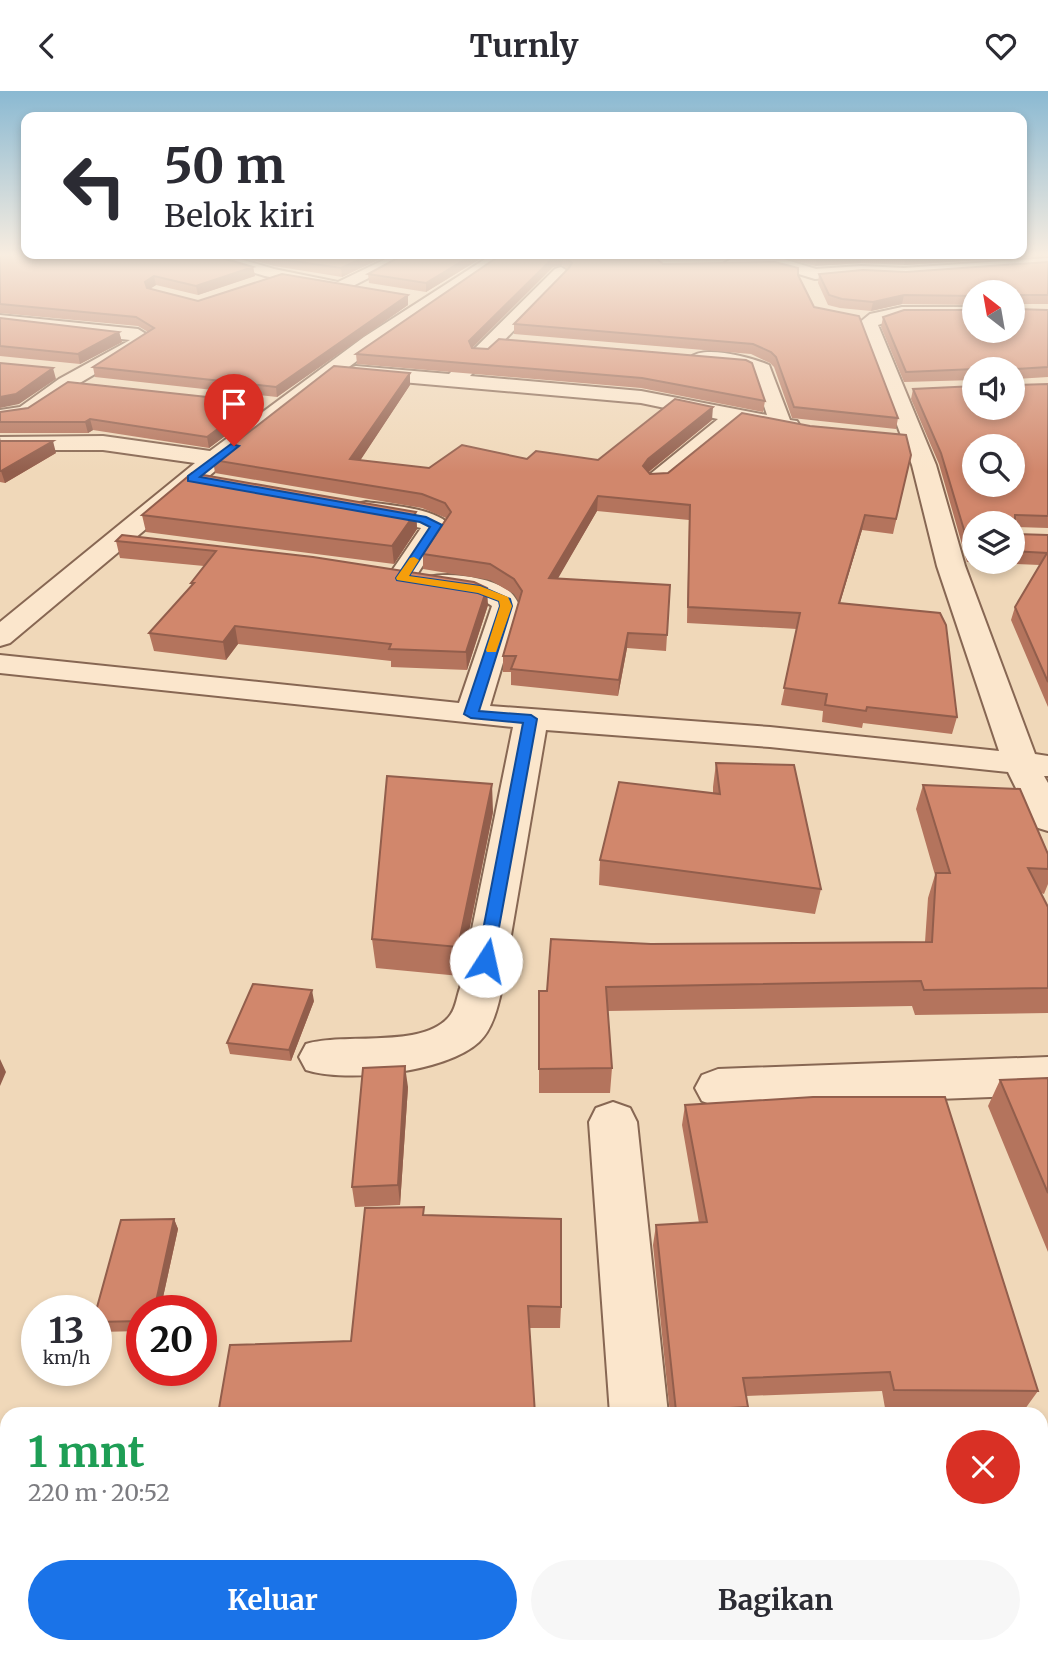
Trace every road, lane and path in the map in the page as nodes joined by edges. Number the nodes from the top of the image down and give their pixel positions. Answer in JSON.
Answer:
{"nodes":[{"id":1,"x":53,"y":326,"type":"edge"},
{"id":2,"x":391,"y":326,"type":"edge"},
{"id":3,"x":507,"y":326,"type":"edge"},
{"id":4,"x":868,"y":326,"type":"edge"},
{"id":5,"x":492,"y":340,"type":"junction"},
{"id":6,"x":519,"y":342,"type":"edge"},
{"id":7,"x":678,"y":356,"type":"edge"},
{"id":8,"x":48,"y":369,"type":"edge"},
{"id":9,"x":330,"y":370,"type":"junction"},
{"id":10,"x":75,"y":378,"type":"junction"},
{"id":11,"x":455,"y":380,"type":"junction"},
{"id":12,"x":107,"y":387,"type":"edge"},
{"id":13,"x":922,"y":390,"type":"edge"},
{"id":14,"x":895,"y":391,"type":"junction"},
{"id":15,"x":257,"y":404,"type":"edge"},
{"id":16,"x":284,"y":407,"type":"junction"},
{"id":17,"x":736,"y":415,"type":"junction"},
{"id":18,"x":0,"y":416,"type":"edge"},
{"id":19,"x":781,"y":424,"type":"junction"},
{"id":20,"x":808,"y":430,"type":"edge"},
{"id":21,"x":889,"y":437,"type":"edge"},
{"id":22,"x":915,"y":440,"type":"junction"},
{"id":23,"x":0,"y":443,"type":"edge"},
{"id":24,"x":218,"y":471,"type":"junction"},
{"id":25,"x":657,"y":480,"type":"edge"},
{"id":26,"x":341,"y":505,"type":"edge"},
{"id":27,"x":113,"y":539,"type":"junction"},
{"id":28,"x":154,"y":544,"type":"edge"},
{"id":29,"x":0,"y":637,"type":"edge"},
{"id":30,"x":0,"y":664,"type":"edge"},
{"id":31,"x":471,"y":714,"type":"junction"},
{"id":32,"x":531,"y":719,"type":"junction"},
{"id":33,"x":1035,"y":765,"type":"edge"},
{"id":34,"x":1048,"y":820,"type":"edge"},
{"id":35,"x":322,"y":1056,"type":"dead end"},
{"id":36,"x":1048,"y":1076,"type":"edge"},
{"id":37,"x":718,"y":1088,"type":"dead end"},
{"id":38,"x":612,"y":1122,"type":"dead end"},
{"id":39,"x":638,"y":1407,"type":"edge"}],
"edges":[{"from":1,"to":10,"type":"street"},
{"from":2,"to":9,"type":"street"},
{"from":3,"to":5,"type":"street"},
{"from":4,"to":14,"type":"street"},
{"from":5,"to":6,"type":"street"},
{"from":5,"to":11,"type":"street"},
{"from":7,"to":19,"type":"street"},
{"from":8,"to":10,"type":"street"},
{"from":9,"to":11,"type":"street"},
{"from":9,"to":16,"type":"street"},
{"from":10,"to":12,"type":"street"},
{"from":10,"to":18,"type":"street"},
{"from":11,"to":17,"type":"street"},
{"from":13,"to":14,"type":"street"},
{"from":14,"to":22,"type":"street"},
{"from":15,"to":16,"type":"street"},
{"from":16,"to":24,"type":"street"},
{"from":17,"to":19,"type":"street"},
{"from":17,"to":25,"type":"street"},
{"from":19,"to":20,"type":"street"},
{"from":21,"to":22,"type":"street"},
{"from":22,"to":33,"type":"street"},
{"from":23,"to":24,"type":"street"},
{"from":24,"to":27,"type":"street"},
{"from":26,"to":31,"type":"street"},
{"from":27,"to":28,"type":"street"},
{"from":27,"to":29,"type":"street"},
{"from":30,"to":31,"type":"street"},
{"from":31,"to":32,"type":"street"},
{"from":32,"to":33,"type":"street"},
{"from":32,"to":35,"type":"street"},
{"from":33,"to":34,"type":"street"},
{"from":36,"to":37,"type":"street"},
{"from":38,"to":39,"type":"street"}]}
